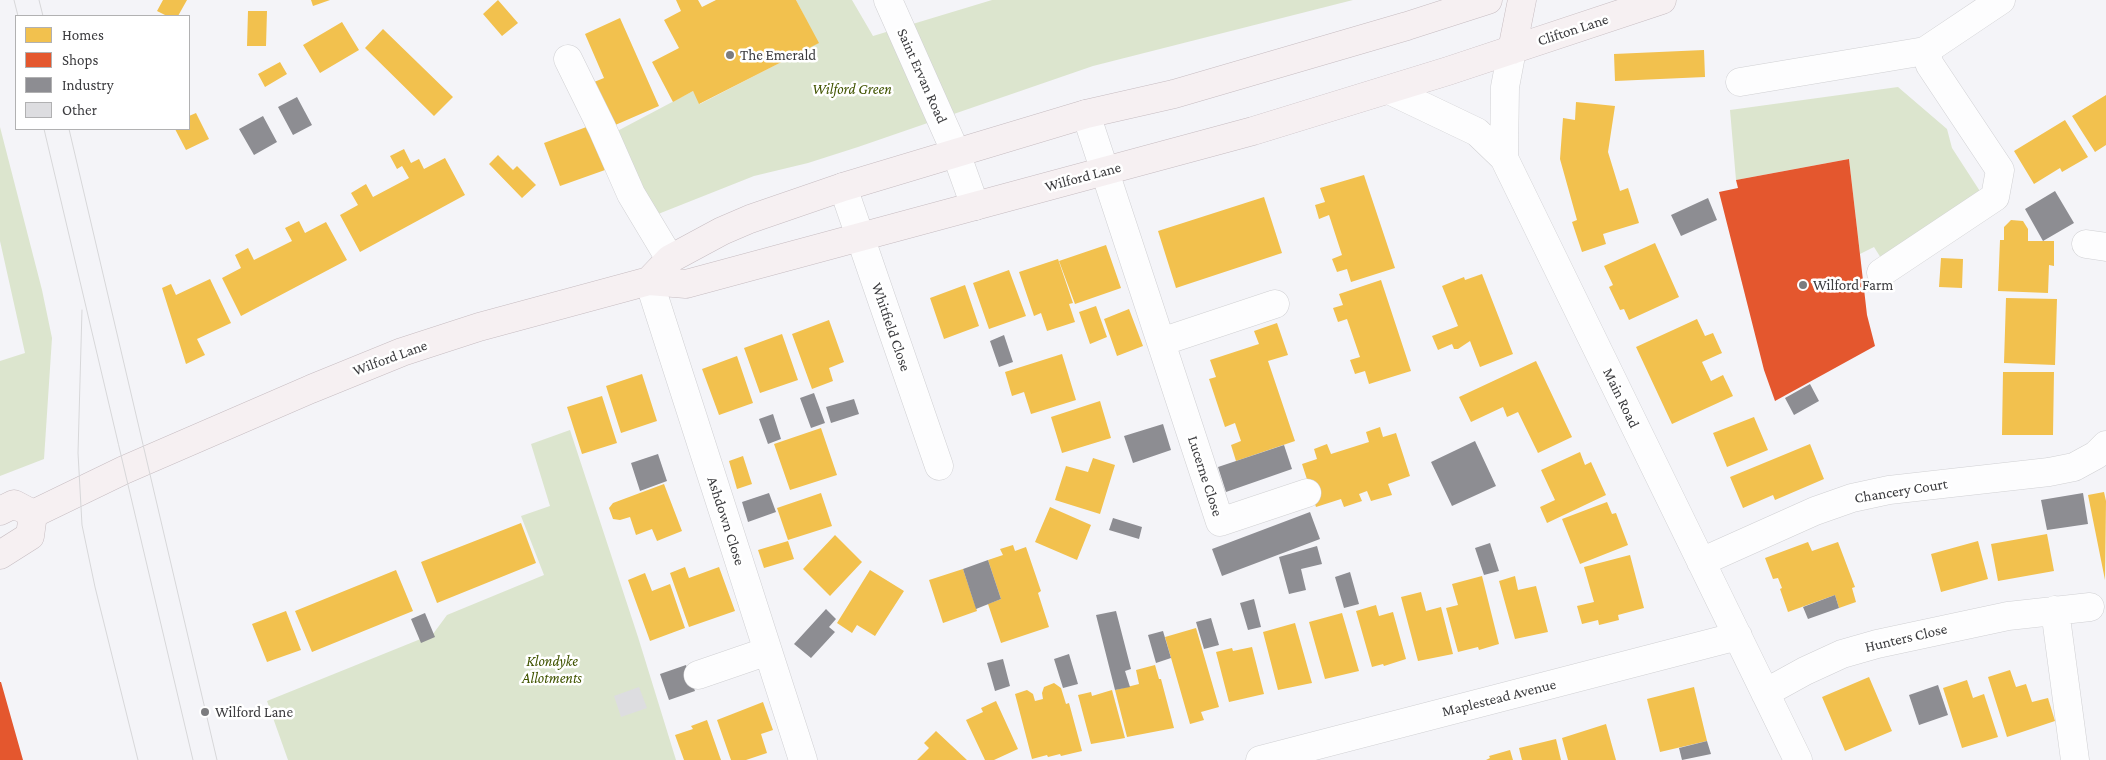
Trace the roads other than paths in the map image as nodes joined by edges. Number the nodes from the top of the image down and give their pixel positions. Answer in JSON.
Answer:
{"nodes":[{"id":1,"x":888,"y":0,"type":"edge"},
{"id":2,"x":1488,"y":0,"type":"edge"},
{"id":3,"x":1522,"y":0,"type":"edge"},
{"id":4,"x":1662,"y":0,"type":"edge"},
{"id":5,"x":2000,"y":0,"type":"edge"},
{"id":6,"x":1512,"y":50,"type":"junction"},
{"id":7,"x":1924,"y":51,"type":"junction"},
{"id":8,"x":568,"y":59,"type":"dead end"},
{"id":9,"x":1740,"y":82,"type":"dead end"},
{"id":10,"x":1389,"y":90,"type":"junction"},
{"id":11,"x":1086,"y":114,"type":"junction"},
{"id":12,"x":956,"y":152,"type":"junction"},
{"id":13,"x":1504,"y":158,"type":"junction"},
{"id":14,"x":1105,"y":171,"type":"junction"},
{"id":15,"x":843,"y":187,"type":"junction"},
{"id":16,"x":975,"y":206,"type":"junction"},
{"id":17,"x":860,"y":237,"type":"junction"},
{"id":18,"x":670,"y":259,"type":"junction"},
{"id":19,"x":1881,"y":273,"type":"dead end"},
{"id":20,"x":649,"y":281,"type":"junction"},
{"id":21,"x":1275,"y":304,"type":"dead end"},
{"id":22,"x":1160,"y":342,"type":"junction"},
{"id":23,"x":2106,"y":445,"type":"edge"},
{"id":24,"x":939,"y":466,"type":"dead end"},
{"id":25,"x":1307,"y":493,"type":"dead end"},
{"id":26,"x":0,"y":511,"type":"edge"},
{"id":27,"x":33,"y":514,"type":"junction"},
{"id":28,"x":0,"y":555,"type":"edge"},
{"id":29,"x":1701,"y":562,"type":"junction"},
{"id":30,"x":2090,"y":607,"type":"dead end"},
{"id":31,"x":2055,"y":610,"type":"junction"},
{"id":32,"x":1738,"y":636,"type":"junction"},
{"id":33,"x":768,"y":651,"type":"junction"},
{"id":34,"x":698,"y":675,"type":"dead end"},
{"id":35,"x":1765,"y":693,"type":"junction"},
{"id":36,"x":803,"y":760,"type":"edge"},
{"id":37,"x":1260,"y":760,"type":"edge"},
{"id":38,"x":1798,"y":760,"type":"edge"},
{"id":39,"x":2075,"y":760,"type":"edge"}],
"edges":[{"from":1,"to":12,"type":"street","name":"Saint Ervan Road"},
{"from":2,"to":11,"type":"main road"},
{"from":3,"to":6,"type":"main road"},
{"from":4,"to":6,"type":"main road","name":"Clifton Lane"},
{"from":5,"to":7,"type":"street"},
{"from":6,"to":10,"type":"main road","name":"Wilford Lane"},
{"from":6,"to":13,"type":"street"},
{"from":7,"to":9,"type":"street"},
{"from":7,"to":19,"type":"street"},
{"from":8,"to":18,"type":"street"},
{"from":10,"to":13,"type":"street","name":"Main Road"},
{"from":10,"to":14,"type":"main road","name":"Wilford Lane"},
{"from":11,"to":12,"type":"main road"},
{"from":11,"to":14,"type":"street","name":"Lucerne Close"},
{"from":12,"to":15,"type":"main road"},
{"from":12,"to":16,"type":"street","name":"Saint Ervan Road"},
{"from":13,"to":29,"type":"street","name":"Main Road"},
{"from":14,"to":16,"type":"main road","name":"Wilford Lane"},
{"from":14,"to":22,"type":"street","name":"Lucerne Close"},
{"from":15,"to":17,"type":"street","name":"Whitfield Close"},
{"from":15,"to":18,"type":"main road"},
{"from":16,"to":17,"type":"main road","name":"Wilford Lane"},
{"from":17,"to":20,"type":"main road","name":"Wilford Lane"},
{"from":17,"to":24,"type":"street","name":"Whitfield Close"},
{"from":18,"to":20,"type":"main road"},
{"from":20,"to":27,"type":"main road","name":"Wilford Lane"},
{"from":20,"to":33,"type":"street","name":"Ashdown Close"},
{"from":21,"to":22,"type":"street"},
{"from":22,"to":25,"type":"street","name":"Lucerne Close"},
{"from":23,"to":29,"type":"street","name":"Chancery Court"},
{"from":26,"to":27,"type":"main road"},
{"from":27,"to":28,"type":"main road"},
{"from":29,"to":32,"type":"street","name":"Main Road"},
{"from":30,"to":31,"type":"street","name":"Hunters Close"},
{"from":31,"to":35,"type":"street","name":"Hunters Close"},
{"from":31,"to":39,"type":"street"},
{"from":32,"to":35,"type":"street","name":"Main Road"},
{"from":32,"to":37,"type":"street","name":"Maplestead Avenue"},
{"from":33,"to":34,"type":"street"},
{"from":33,"to":36,"type":"street","name":"Ashdown Close"},
{"from":35,"to":38,"type":"street","name":"Main Road"}]}
